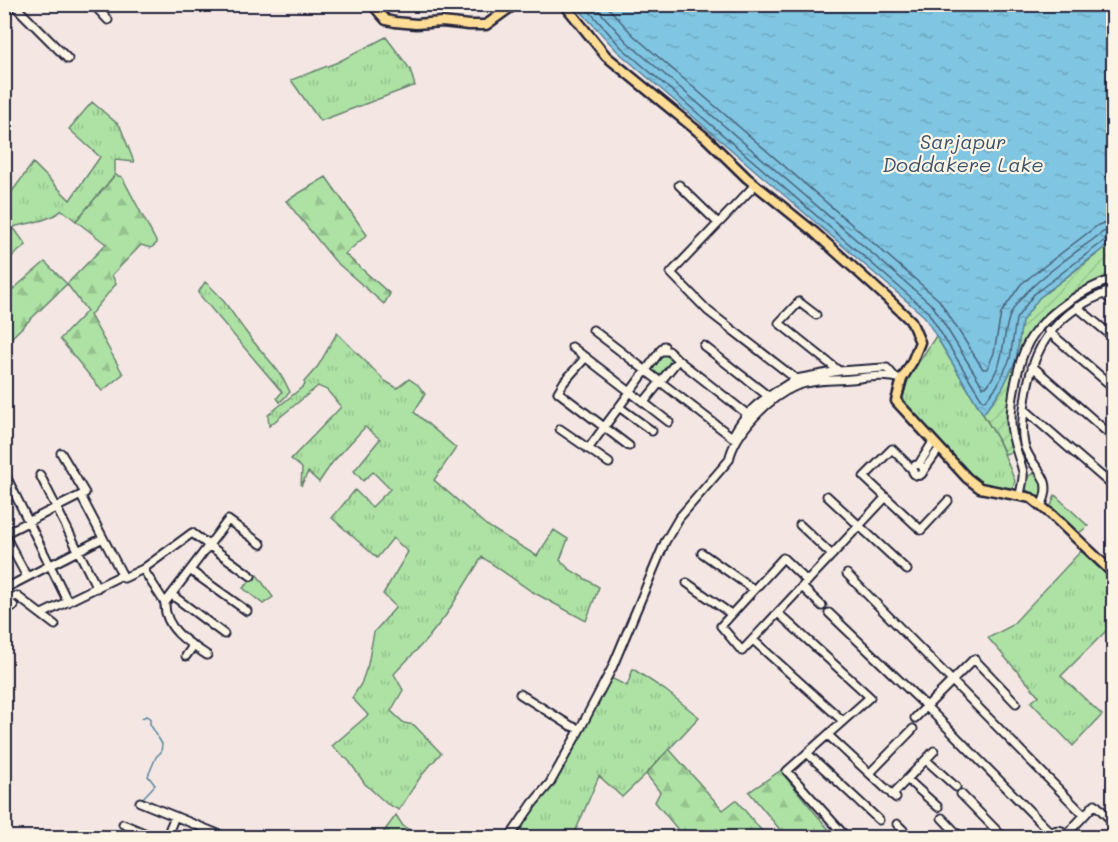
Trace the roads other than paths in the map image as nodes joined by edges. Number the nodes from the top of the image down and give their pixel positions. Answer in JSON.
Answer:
{"nodes":[{"id":1,"x":13,"y":4,"type":"edge"},
{"id":2,"x":93,"y":4,"type":"edge"},
{"id":3,"x":372,"y":4,"type":"edge"},
{"id":4,"x":514,"y":4,"type":"edge"},
{"id":5,"x":564,"y":4,"type":"edge"},
{"id":6,"x":108,"y":20,"type":"dead end"},
{"id":7,"x":68,"y":59,"type":"dead end"},
{"id":8,"x":679,"y":185,"type":"dead end"},
{"id":9,"x":755,"y":185,"type":"junction"},
{"id":10,"x":718,"y":223,"type":"junction"},
{"id":11,"x":1113,"y":279,"type":"edge"},
{"id":12,"x":1113,"y":290,"type":"edge"},
{"id":13,"x":1104,"y":294,"type":"junction"},
{"id":14,"x":1113,"y":303,"type":"edge"},
{"id":15,"x":1077,"y":307,"type":"junction"},
{"id":16,"x":816,"y":315,"type":"dead end"},
{"id":17,"x":1042,"y":326,"type":"junction"},
{"id":18,"x":593,"y":330,"type":"dead end"},
{"id":19,"x":1050,"y":333,"type":"junction"},
{"id":20,"x":1113,"y":338,"type":"edge"},
{"id":21,"x":704,"y":346,"type":"dead end"},
{"id":22,"x":572,"y":347,"type":"dead end"},
{"id":23,"x":585,"y":357,"type":"junction"},
{"id":24,"x":678,"y":360,"type":"junction"},
{"id":25,"x":1032,"y":366,"type":"junction"},
{"id":26,"x":646,"y":371,"type":"junction"},
{"id":27,"x":839,"y":371,"type":"junction"},
{"id":28,"x":898,"y":377,"type":"junction"},
{"id":29,"x":796,"y":379,"type":"junction"},
{"id":30,"x":660,"y":382,"type":"junction"},
{"id":31,"x":1113,"y":388,"type":"edge"},
{"id":32,"x":630,"y":392,"type":"junction"},
{"id":33,"x":768,"y":396,"type":"junction"},
{"id":34,"x":644,"y":402,"type":"junction"},
{"id":35,"x":619,"y":407,"type":"junction"},
{"id":36,"x":1024,"y":409,"type":"junction"},
{"id":37,"x":747,"y":414,"type":"junction"},
{"id":38,"x":669,"y":422,"type":"dead end"},
{"id":39,"x":604,"y":428,"type":"junction"},
{"id":40,"x":560,"y":429,"type":"dead end"},
{"id":41,"x":652,"y":431,"type":"dead end"},
{"id":42,"x":1113,"y":438,"type":"edge"},
{"id":43,"x":936,"y":445,"type":"junction"},
{"id":44,"x":629,"y":446,"type":"dead end"},
{"id":45,"x":588,"y":449,"type":"junction"},
{"id":46,"x":62,"y":453,"type":"dead end"},
{"id":47,"x":609,"y":463,"type":"dead end"},
{"id":48,"x":4,"y":472,"type":"edge"},
{"id":49,"x":40,"y":475,"type":"dead end"},
{"id":50,"x":1113,"y":487,"type":"edge"},
{"id":51,"x":1020,"y":495,"type":"junction"},
{"id":52,"x":81,"y":496,"type":"junction"},
{"id":53,"x":827,"y":496,"type":"dead end"},
{"id":54,"x":885,"y":498,"type":"junction"},
{"id":55,"x":948,"y":501,"type":"dead end"},
{"id":56,"x":1041,"y":506,"type":"junction"},
{"id":57,"x":56,"y":508,"type":"junction"},
{"id":58,"x":30,"y":522,"type":"junction"},
{"id":59,"x":800,"y":525,"type":"dead end"},
{"id":60,"x":860,"y":526,"type":"junction"},
{"id":61,"x":921,"y":530,"type":"junction"},
{"id":62,"x":5,"y":534,"type":"edge"},
{"id":63,"x":927,"y":536,"type":"dead end"},
{"id":64,"x":103,"y":538,"type":"junction"},
{"id":65,"x":261,"y":544,"type":"dead end"},
{"id":66,"x":209,"y":545,"type":"junction"},
{"id":67,"x":78,"y":551,"type":"junction"},
{"id":68,"x":702,"y":553,"type":"dead end"},
{"id":69,"x":832,"y":555,"type":"junction"},
{"id":70,"x":51,"y":565,"type":"junction"},
{"id":71,"x":143,"y":569,"type":"junction"},
{"id":72,"x":907,"y":570,"type":"dead end"},
{"id":73,"x":190,"y":571,"type":"junction"},
{"id":74,"x":848,"y":574,"type":"dead end"},
{"id":75,"x":1113,"y":574,"type":"edge"},
{"id":76,"x":122,"y":575,"type":"junction"},
{"id":77,"x":251,"y":576,"type":"dead end"},
{"id":78,"x":27,"y":577,"type":"junction"},
{"id":79,"x":687,"y":583,"type":"dead end"},
{"id":80,"x":805,"y":584,"type":"junction"},
{"id":81,"x":96,"y":588,"type":"junction"},
{"id":82,"x":4,"y":589,"type":"edge"},
{"id":83,"x":753,"y":589,"type":"junction"},
{"id":84,"x":172,"y":595,"type":"junction"},
{"id":85,"x":5,"y":598,"type":"edge"},
{"id":86,"x":68,"y":602,"type":"junction"},
{"id":87,"x":165,"y":603,"type":"junction"},
{"id":88,"x":14,"y":606,"type":"dead end"},
{"id":89,"x":822,"y":606,"type":"dead end"},
{"id":90,"x":247,"y":611,"type":"dead end"},
{"id":91,"x":778,"y":613,"type":"junction"},
{"id":92,"x":829,"y":613,"type":"dead end"},
{"id":93,"x":42,"y":614,"type":"junction"},
{"id":94,"x":731,"y":614,"type":"junction"},
{"id":95,"x":56,"y":625,"type":"dead end"},
{"id":96,"x":224,"y":634,"type":"dead end"},
{"id":97,"x":753,"y":640,"type":"junction"},
{"id":98,"x":193,"y":646,"type":"junction"},
{"id":99,"x":207,"y":655,"type":"dead end"},
{"id":100,"x":186,"y":656,"type":"dead end"},
{"id":101,"x":952,"y":681,"type":"junction"},
{"id":102,"x":520,"y":694,"type":"dead end"},
{"id":103,"x":1016,"y":703,"type":"dead end"},
{"id":104,"x":927,"y":706,"type":"junction"},
{"id":105,"x":915,"y":718,"type":"dead end"},
{"id":106,"x":843,"y":721,"type":"junction"},
{"id":107,"x":580,"y":729,"type":"junction"},
{"id":108,"x":913,"y":729,"type":"dead end"},
{"id":109,"x":828,"y":735,"type":"junction"},
{"id":110,"x":934,"y":752,"type":"dead end"},
{"id":111,"x":807,"y":753,"type":"junction"},
{"id":112,"x":926,"y":760,"type":"junction"},
{"id":113,"x":870,"y":773,"type":"junction"},
{"id":114,"x":907,"y":779,"type":"junction"},
{"id":115,"x":956,"y":787,"type":"dead end"},
{"id":116,"x":961,"y":794,"type":"dead end"},
{"id":117,"x":140,"y":802,"type":"dead end"},
{"id":118,"x":938,"y":807,"type":"dead end"},
{"id":119,"x":1084,"y":815,"type":"junction"},
{"id":120,"x":175,"y":816,"type":"junction"},
{"id":121,"x":942,"y":818,"type":"dead end"},
{"id":122,"x":879,"y":820,"type":"dead end"},
{"id":123,"x":1113,"y":823,"type":"edge"},
{"id":124,"x":123,"y":824,"type":"dead end"},
{"id":125,"x":897,"y":824,"type":"dead end"},
{"id":126,"x":1050,"y":835,"type":"edge"},
{"id":127,"x":1066,"y":836,"type":"edge"},
{"id":128,"x":156,"y":837,"type":"edge"},
{"id":129,"x":166,"y":837,"type":"edge"},
{"id":130,"x":228,"y":837,"type":"edge"},
{"id":131,"x":509,"y":837,"type":"edge"},
{"id":132,"x":847,"y":837,"type":"edge"},
{"id":133,"x":910,"y":837,"type":"edge"},
{"id":134,"x":961,"y":837,"type":"edge"},
{"id":135,"x":1004,"y":837,"type":"edge"}],
"edges":[{"from":1,"to":7,"type":"street"},
{"from":2,"to":6,"type":"street"},
{"from":3,"to":4,"type":"main road"},
{"from":5,"to":9,"type":"main road"},
{"from":8,"to":10,"type":"street"},
{"from":9,"to":10,"type":"street"},
{"from":9,"to":28,"type":"main road"},
{"from":10,"to":29,"type":"street"},
{"from":11,"to":17,"type":"street"},
{"from":12,"to":13,"type":"street"},
{"from":13,"to":14,"type":"street"},
{"from":13,"to":15,"type":"street"},
{"from":15,"to":19,"type":"street"},
{"from":15,"to":20,"type":"street"},
{"from":16,"to":27,"type":"street"},
{"from":17,"to":19,"type":"street"},
{"from":17,"to":51,"type":"street"},
{"from":18,"to":26,"type":"street"},
{"from":19,"to":25,"type":"street"},
{"from":19,"to":31,"type":"street"},
{"from":21,"to":33,"type":"street"},
{"from":22,"to":23,"type":"street"},
{"from":23,"to":32,"type":"street"},
{"from":23,"to":39,"type":"street"},
{"from":24,"to":26,"type":"street"},
{"from":24,"to":30,"type":"street"},
{"from":24,"to":37,"type":"street"},
{"from":25,"to":36,"type":"street"},
{"from":25,"to":42,"type":"street"},
{"from":26,"to":30,"type":"street"},
{"from":26,"to":32,"type":"street"},
{"from":27,"to":28,"type":"street"},
{"from":27,"to":29,"type":"street"},
{"from":28,"to":43,"type":"main road"},
{"from":28,"to":107,"type":"street"},
{"from":29,"to":33,"type":"street"},
{"from":30,"to":34,"type":"street"},
{"from":30,"to":37,"type":"street"},
{"from":32,"to":34,"type":"street"},
{"from":32,"to":35,"type":"street"},
{"from":33,"to":37,"type":"street"},
{"from":34,"to":38,"type":"street"},
{"from":35,"to":39,"type":"street"},
{"from":35,"to":41,"type":"street"},
{"from":36,"to":50,"type":"street"},
{"from":36,"to":56,"type":"street"},
{"from":39,"to":44,"type":"street"},
{"from":39,"to":45,"type":"street"},
{"from":40,"to":45,"type":"street"},
{"from":43,"to":51,"type":"main road"},
{"from":43,"to":54,"type":"street"},
{"from":45,"to":47,"type":"street"},
{"from":46,"to":52,"type":"street"},
{"from":48,"to":58,"type":"street"},
{"from":49,"to":57,"type":"street"},
{"from":51,"to":56,"type":"main road"},
{"from":52,"to":57,"type":"street"},
{"from":52,"to":64,"type":"street"},
{"from":53,"to":60,"type":"street"},
{"from":54,"to":60,"type":"street"},
{"from":54,"to":61,"type":"street"},
{"from":55,"to":61,"type":"street"},
{"from":56,"to":75,"type":"main road"},
{"from":57,"to":58,"type":"street"},
{"from":57,"to":67,"type":"street"},
{"from":58,"to":62,"type":"street"},
{"from":58,"to":70,"type":"street"},
{"from":59,"to":69,"type":"street"},
{"from":60,"to":69,"type":"street"},
{"from":60,"to":72,"type":"street"},
{"from":61,"to":63,"type":"street"},
{"from":62,"to":78,"type":"street"},
{"from":64,"to":67,"type":"street"},
{"from":64,"to":76,"type":"street"},
{"from":65,"to":66,"type":"street"},
{"from":66,"to":71,"type":"street"},
{"from":66,"to":73,"type":"street"},
{"from":66,"to":77,"type":"street"},
{"from":67,"to":70,"type":"street"},
{"from":67,"to":81,"type":"street"},
{"from":68,"to":83,"type":"street"},
{"from":69,"to":80,"type":"street"},
{"from":70,"to":78,"type":"street"},
{"from":70,"to":86,"type":"street"},
{"from":71,"to":76,"type":"street"},
{"from":71,"to":87,"type":"street"},
{"from":73,"to":84,"type":"street"},
{"from":73,"to":90,"type":"street"},
{"from":74,"to":101,"type":"street"},
{"from":76,"to":81,"type":"street"},
{"from":78,"to":82,"type":"street"},
{"from":79,"to":94,"type":"street"},
{"from":80,"to":83,"type":"street"},
{"from":80,"to":89,"type":"street"},
{"from":80,"to":91,"type":"street"},
{"from":81,"to":86,"type":"street"},
{"from":83,"to":94,"type":"street"},
{"from":84,"to":87,"type":"street"},
{"from":84,"to":96,"type":"street"},
{"from":85,"to":88,"type":"street"},
{"from":85,"to":93,"type":"street"},
{"from":86,"to":93,"type":"street"},
{"from":87,"to":98,"type":"street"},
{"from":91,"to":97,"type":"street"},
{"from":91,"to":106,"type":"street"},
{"from":92,"to":104,"type":"street"},
{"from":93,"to":95,"type":"street"},
{"from":94,"to":97,"type":"street"},
{"from":97,"to":106,"type":"street"},
{"from":98,"to":99,"type":"street"},
{"from":98,"to":100,"type":"street"},
{"from":101,"to":103,"type":"street"},
{"from":101,"to":104,"type":"street"},
{"from":101,"to":119,"type":"street"},
{"from":102,"to":107,"type":"street"},
{"from":104,"to":105,"type":"street"},
{"from":104,"to":126,"type":"street"},
{"from":106,"to":109,"type":"street"},
{"from":107,"to":131,"type":"street"},
{"from":108,"to":113,"type":"street"},
{"from":109,"to":111,"type":"street"},
{"from":109,"to":113,"type":"street"},
{"from":110,"to":112,"type":"street"},
{"from":111,"to":122,"type":"street"},
{"from":111,"to":132,"type":"street"},
{"from":112,"to":114,"type":"street"},
{"from":112,"to":115,"type":"street"},
{"from":113,"to":114,"type":"street"},
{"from":114,"to":118,"type":"street"},
{"from":116,"to":135,"type":"street"},
{"from":117,"to":120,"type":"street"},
{"from":119,"to":123,"type":"street"},
{"from":119,"to":127,"type":"street"},
{"from":120,"to":129,"type":"street"},
{"from":120,"to":130,"type":"street"},
{"from":121,"to":134,"type":"street"},
{"from":124,"to":128,"type":"street"},
{"from":125,"to":133,"type":"street"},
{"from":126,"to":127,"type":"street"}]}
